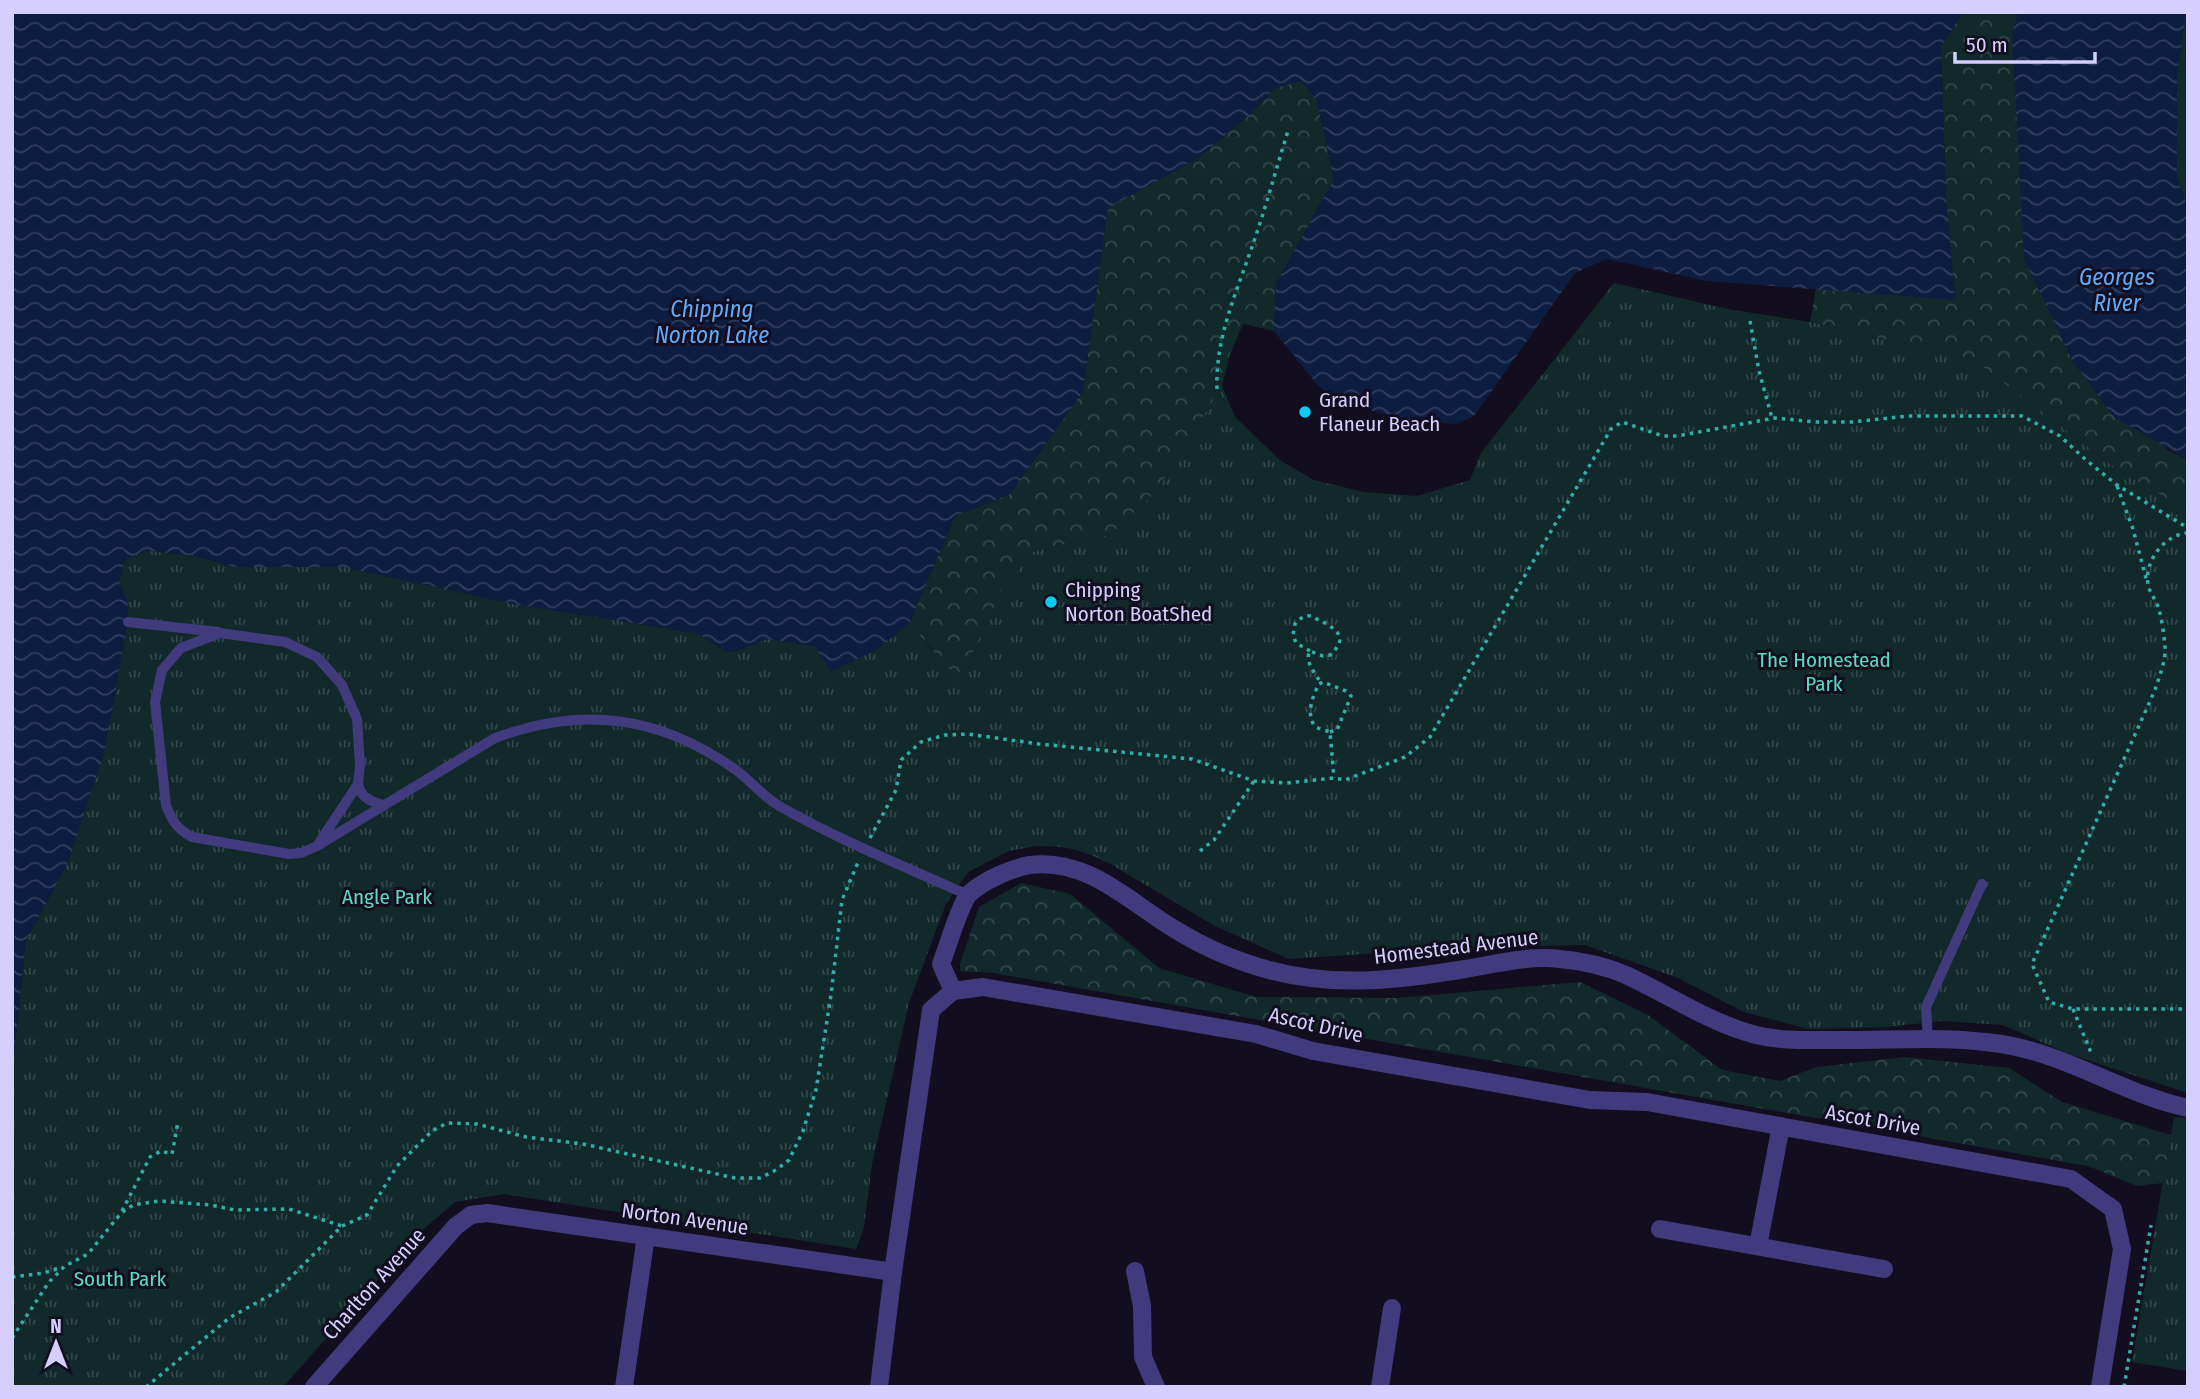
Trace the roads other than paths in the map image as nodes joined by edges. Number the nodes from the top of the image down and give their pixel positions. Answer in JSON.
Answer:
{"nodes":[{"id":1,"x":128,"y":622,"type":"dead end"},
{"id":2,"x":219,"y":633,"type":"junction"},
{"id":3,"x":358,"y":784,"type":"junction"},
{"id":4,"x":384,"y":805,"type":"junction"},
{"id":5,"x":317,"y":846,"type":"junction"},
{"id":6,"x":1982,"y":884,"type":"dead end"},
{"id":7,"x":968,"y":895,"type":"junction"},
{"id":8,"x":953,"y":991,"type":"junction"},
{"id":9,"x":1928,"y":1040,"type":"junction"},
{"id":10,"x":2188,"y":1108,"type":"edge"},
{"id":11,"x":1782,"y":1126,"type":"junction"},
{"id":12,"x":471,"y":1215,"type":"joint"},
{"id":13,"x":1660,"y":1229,"type":"dead end"},
{"id":14,"x":646,"y":1236,"type":"junction"},
{"id":15,"x":1758,"y":1246,"type":"junction"},
{"id":16,"x":1884,"y":1269,"type":"dead end"},
{"id":17,"x":1135,"y":1271,"type":"dead end"},
{"id":18,"x":892,"y":1272,"type":"junction"},
{"id":19,"x":1392,"y":1308,"type":"dead end"},
{"id":20,"x":314,"y":1387,"type":"edge"},
{"id":21,"x":624,"y":1387,"type":"edge"},
{"id":22,"x":879,"y":1387,"type":"edge"},
{"id":23,"x":1156,"y":1387,"type":"edge"},
{"id":24,"x":1380,"y":1387,"type":"edge"},
{"id":25,"x":2100,"y":1387,"type":"edge"}],
"edges":[{"from":1,"to":2,"type":"lane"},
{"from":2,"to":3,"type":"lane"},
{"from":2,"to":5,"type":"lane"},
{"from":3,"to":4,"type":"lane"},
{"from":3,"to":5,"type":"lane"},
{"from":4,"to":5,"type":"lane"},
{"from":4,"to":7,"type":"lane"},
{"from":6,"to":9,"type":"lane"},
{"from":7,"to":8,"type":"street"},
{"from":7,"to":9,"type":"street","name":"Homestead Avenue"},
{"from":8,"to":11,"type":"street","name":"Ascot Drive"},
{"from":8,"to":18,"type":"street"},
{"from":9,"to":10,"type":"street","name":"Homestead Avenue"},
{"from":11,"to":15,"type":"street"},
{"from":11,"to":25,"type":"street","name":"Ascot Drive"},
{"from":12,"to":14,"type":"street","name":"Norton Avenue"},
{"from":12,"to":20,"type":"street","name":"Charlton Avenue"},
{"from":13,"to":15,"type":"street"},
{"from":14,"to":18,"type":"street","name":"Norton Avenue"},
{"from":14,"to":21,"type":"street"},
{"from":15,"to":16,"type":"street"},
{"from":17,"to":23,"type":"street"},
{"from":18,"to":22,"type":"street"},
{"from":19,"to":24,"type":"street"}]}
